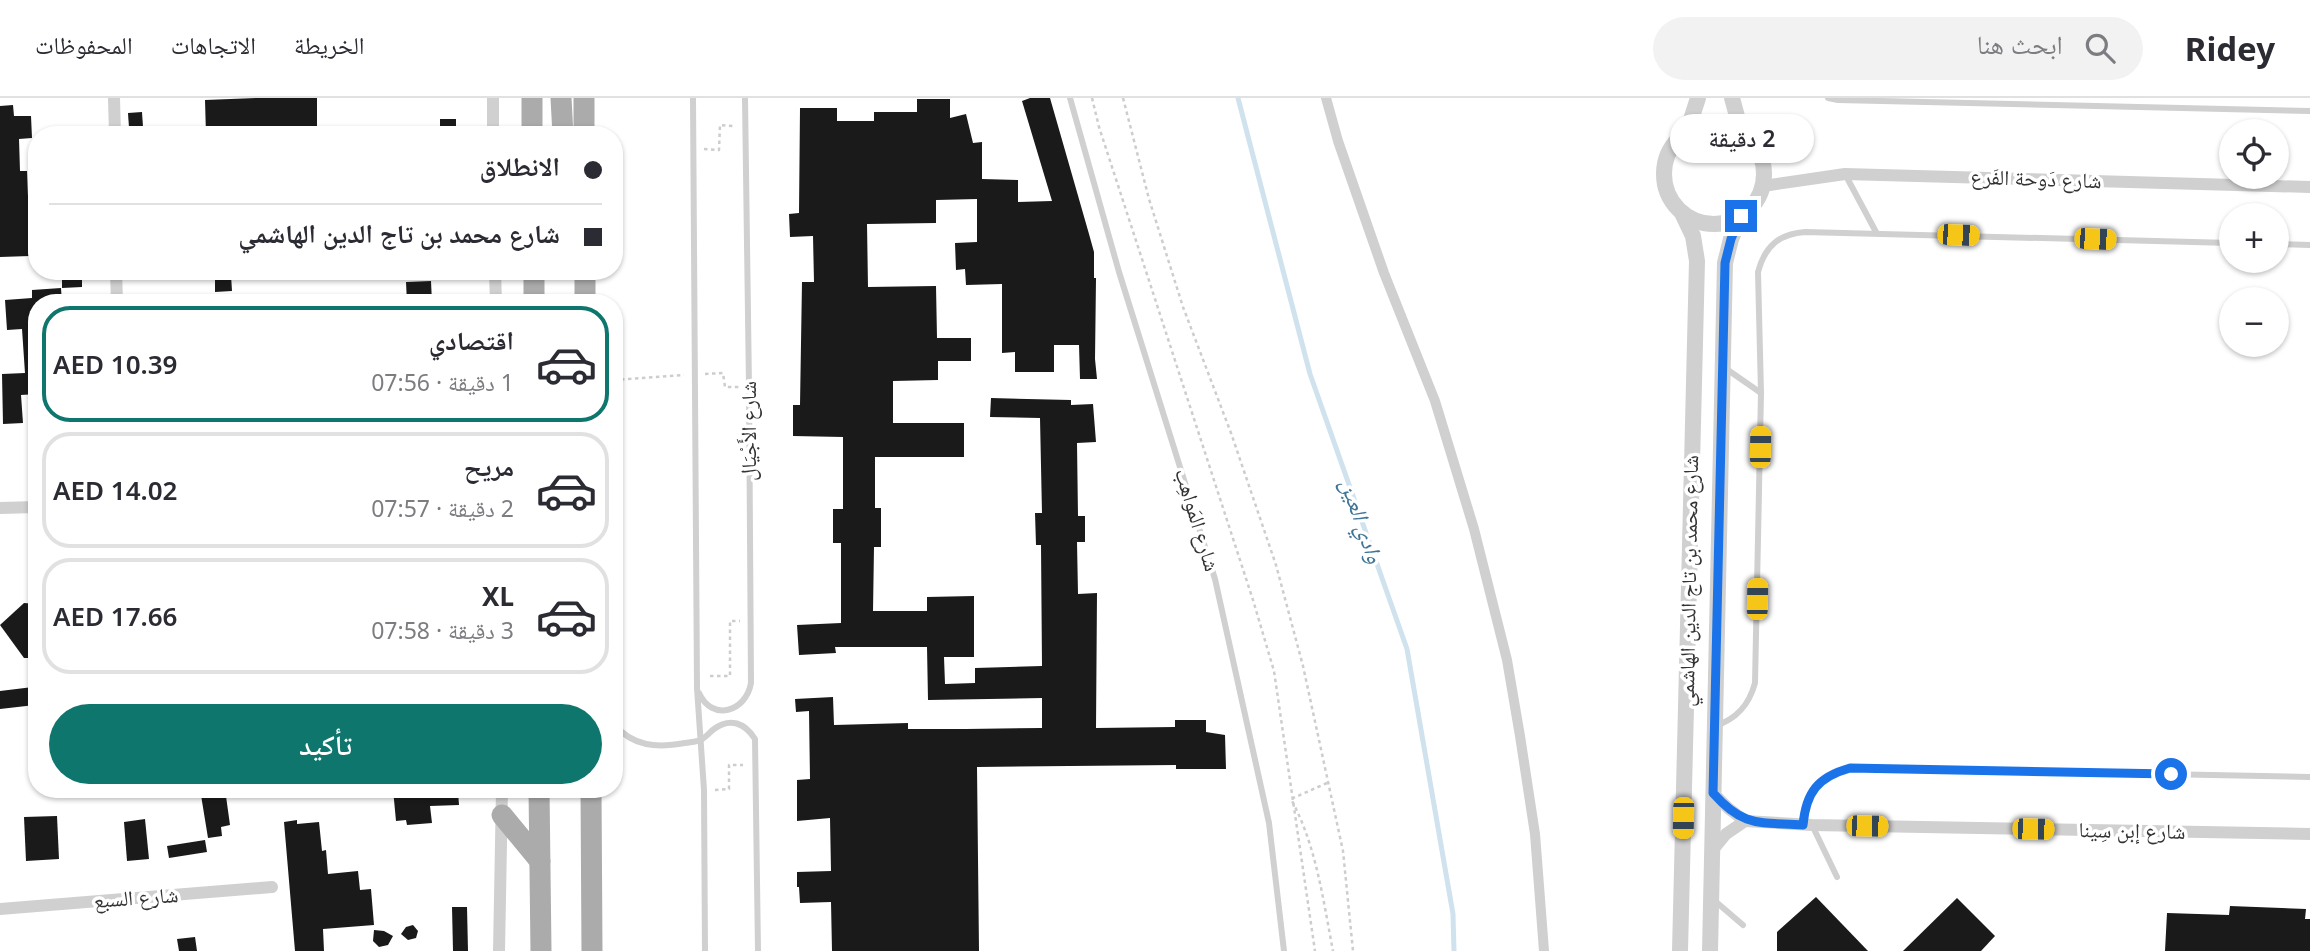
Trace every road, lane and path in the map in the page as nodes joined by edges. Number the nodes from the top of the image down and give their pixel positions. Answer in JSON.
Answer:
{"nodes":[{"id":1,"x":114,"y":98,"type":"edge"},
{"id":2,"x":493,"y":98,"type":"edge"},
{"id":3,"x":532,"y":98,"type":"edge"},
{"id":4,"x":561,"y":98,"type":"edge"},
{"id":5,"x":694,"y":98,"type":"edge"},
{"id":6,"x":745,"y":98,"type":"edge"},
{"id":7,"x":1070,"y":98,"type":"edge"},
{"id":8,"x":1092,"y":98,"type":"edge"},
{"id":9,"x":1123,"y":98,"type":"edge"},
{"id":10,"x":1326,"y":98,"type":"edge"},
{"id":11,"x":1698,"y":98,"type":"edge"},
{"id":12,"x":1732,"y":98,"type":"edge"},
{"id":13,"x":1828,"y":98,"type":"edge"},
{"id":14,"x":2310,"y":111,"type":"edge"},
{"id":15,"x":115,"y":126,"type":"edge"},
{"id":16,"x":493,"y":126,"type":"edge"},
{"id":17,"x":533,"y":126,"type":"edge"},
{"id":18,"x":563,"y":126,"type":"edge"},
{"id":19,"x":745,"y":126,"type":"junction"},
{"id":20,"x":1741,"y":131,"type":"junction"},
{"id":21,"x":1687,"y":132,"type":"junction"},
{"id":22,"x":694,"y":149,"type":"junction"},
{"id":23,"x":1845,"y":174,"type":"junction"},
{"id":24,"x":1763,"y":186,"type":"junction"},
{"id":25,"x":2310,"y":187,"type":"edge"},
{"id":26,"x":1682,"y":213,"type":"junction"},
{"id":27,"x":1741,"y":216,"type":"junction"},
{"id":28,"x":1876,"y":232,"type":"junction"},
{"id":29,"x":2219,"y":243,"type":"edge"},
{"id":30,"x":2289,"y":245,"type":"edge"},
{"id":31,"x":2310,"y":246,"type":"edge"},
{"id":32,"x":1723,"y":366,"type":"junction"},
{"id":33,"x":694,"y":374,"type":"junction"},
{"id":34,"x":623,"y":379,"type":"edge"},
{"id":35,"x":749,"y":387,"type":"junction"},
{"id":36,"x":1761,"y":393,"type":"junction"},
{"id":37,"x":28,"y":507,"type":"edge"},
{"id":38,"x":0,"y":508,"type":"edge"},
{"id":39,"x":750,"y":621,"type":"junction"},
{"id":40,"x":697,"y":676,"type":"junction"},
{"id":41,"x":697,"y":688,"type":"junction"},
{"id":42,"x":1713,"y":726,"type":"junction"},
{"id":43,"x":623,"y":732,"type":"edge"},
{"id":44,"x":702,"y":739,"type":"junction"},
{"id":45,"x":757,"y":764,"type":"junction"},
{"id":46,"x":2310,"y":777,"type":"edge"},
{"id":47,"x":1327,"y":783,"type":"junction"},
{"id":48,"x":704,"y":790,"type":"junction"},
{"id":49,"x":1713,"y":793,"type":"junction"},
{"id":50,"x":502,"y":798,"type":"edge"},
{"id":51,"x":539,"y":798,"type":"edge"},
{"id":52,"x":591,"y":798,"type":"edge"},
{"id":53,"x":1291,"y":799,"type":"junction"},
{"id":54,"x":502,"y":815,"type":"junction"},
{"id":55,"x":1745,"y":821,"type":"junction"},
{"id":56,"x":1807,"y":825,"type":"junction"},
{"id":57,"x":2310,"y":834,"type":"edge"},
{"id":58,"x":1712,"y":851,"type":"junction"},
{"id":59,"x":540,"y":861,"type":"junction"},
{"id":60,"x":1838,"y":877,"type":"dead end"},
{"id":61,"x":272,"y":887,"type":"dead end"},
{"id":62,"x":1710,"y":898,"type":"junction"},
{"id":63,"x":0,"y":909,"type":"edge"},
{"id":64,"x":1742,"y":925,"type":"dead end"},
{"id":65,"x":499,"y":951,"type":"edge"},
{"id":66,"x":541,"y":951,"type":"edge"},
{"id":67,"x":592,"y":951,"type":"edge"},
{"id":68,"x":705,"y":951,"type":"edge"},
{"id":69,"x":758,"y":951,"type":"edge"},
{"id":70,"x":1284,"y":951,"type":"edge"},
{"id":71,"x":1315,"y":951,"type":"edge"},
{"id":72,"x":1333,"y":951,"type":"edge"},
{"id":73,"x":1353,"y":951,"type":"edge"},
{"id":74,"x":1544,"y":951,"type":"edge"},
{"id":75,"x":1680,"y":951,"type":"edge"},
{"id":76,"x":1710,"y":951,"type":"edge"}],
"edges":[{"from":1,"to":15,"type":"street"},
{"from":2,"to":16,"type":"street"},
{"from":3,"to":17,"type":"main road"},
{"from":4,"to":18,"type":"main road"},
{"from":5,"to":22,"type":"lane"},
{"from":6,"to":19,"type":"lane","name":"شارع الأَجْيَال"},
{"from":7,"to":70,"type":"lane","name":"شارع المَواهِب"},
{"from":8,"to":53,"type":"path"},
{"from":9,"to":47,"type":"path"},
{"from":10,"to":74,"type":"street"},
{"from":11,"to":21,"type":"street"},
{"from":12,"to":20,"type":"street"},
{"from":13,"to":14,"type":"lane"},
{"from":19,"to":22,"type":"path"},
{"from":19,"to":35,"type":"lane","name":"شارع الأَجْيَال"},
{"from":20,"to":21,"type":"street"},
{"from":20,"to":24,"type":"street"},
{"from":21,"to":26,"type":"street"},
{"from":22,"to":33,"type":"lane"},
{"from":23,"to":24,"type":"street","name":"شارع دَوحة الفَرع"},
{"from":23,"to":25,"type":"street","name":"شارع دَوحة الفَرع"},
{"from":23,"to":28,"type":"lane"},
{"from":24,"to":27,"type":"street"},
{"from":26,"to":27,"type":"street"},
{"from":26,"to":75,"type":"street","name":"شارع محمد بن تاج الدين الهاشمي"},
{"from":27,"to":32,"type":"street","name":"شارع محمد بن تاج الدين الهاشمي"},
{"from":28,"to":29,"type":"lane"},
{"from":28,"to":36,"type":"lane"},
{"from":30,"to":31,"type":"lane"},
{"from":32,"to":36,"type":"lane"},
{"from":32,"to":42,"type":"street","name":"شارع محمد بن تاج الدين الهاشمي"},
{"from":33,"to":34,"type":"path"},
{"from":33,"to":35,"type":"path"},
{"from":33,"to":40,"type":"lane"},
{"from":35,"to":39,"type":"lane","name":"شارع الأَجْيَال"},
{"from":36,"to":42,"type":"lane"},
{"from":37,"to":38,"type":"street"},
{"from":39,"to":40,"type":"path"},
{"from":39,"to":41,"type":"lane","name":"شارع الأَجْيَال"},
{"from":40,"to":41,"type":"lane"},
{"from":41,"to":44,"type":"lane"},
{"from":42,"to":49,"type":"street","name":"شارع محمد بن تاج الدين الهاشمي"},
{"from":43,"to":44,"type":"lane"},
{"from":44,"to":45,"type":"lane"},
{"from":44,"to":48,"type":"lane"},
{"from":45,"to":48,"type":"path"},
{"from":45,"to":69,"type":"lane"},
{"from":46,"to":56,"type":"lane"},
{"from":47,"to":53,"type":"path"},
{"from":47,"to":73,"type":"path"},
{"from":48,"to":68,"type":"lane"},
{"from":49,"to":55,"type":"street"},
{"from":49,"to":58,"type":"street","name":"شارع محمد بن تاج الدين الهاشمي"},
{"from":50,"to":54,"type":"street"},
{"from":51,"to":59,"type":"main road"},
{"from":52,"to":67,"type":"main road"},
{"from":53,"to":71,"type":"path"},
{"from":53,"to":72,"type":"path"},
{"from":54,"to":59,"type":"main road"},
{"from":54,"to":65,"type":"street"},
{"from":55,"to":56,"type":"street","name":"شارع إبن سِينا"},
{"from":55,"to":58,"type":"street"},
{"from":56,"to":57,"type":"street","name":"شارع إبن سِينا"},
{"from":56,"to":60,"type":"lane"},
{"from":58,"to":62,"type":"street","name":"شارع محمد بن تاج الدين الهاشمي"},
{"from":59,"to":66,"type":"main road"},
{"from":61,"to":63,"type":"street","name":"شارع السبع"},
{"from":62,"to":64,"type":"lane"},
{"from":62,"to":76,"type":"street","name":"شارع محمد بن تاج الدين الهاشمي"}]}
